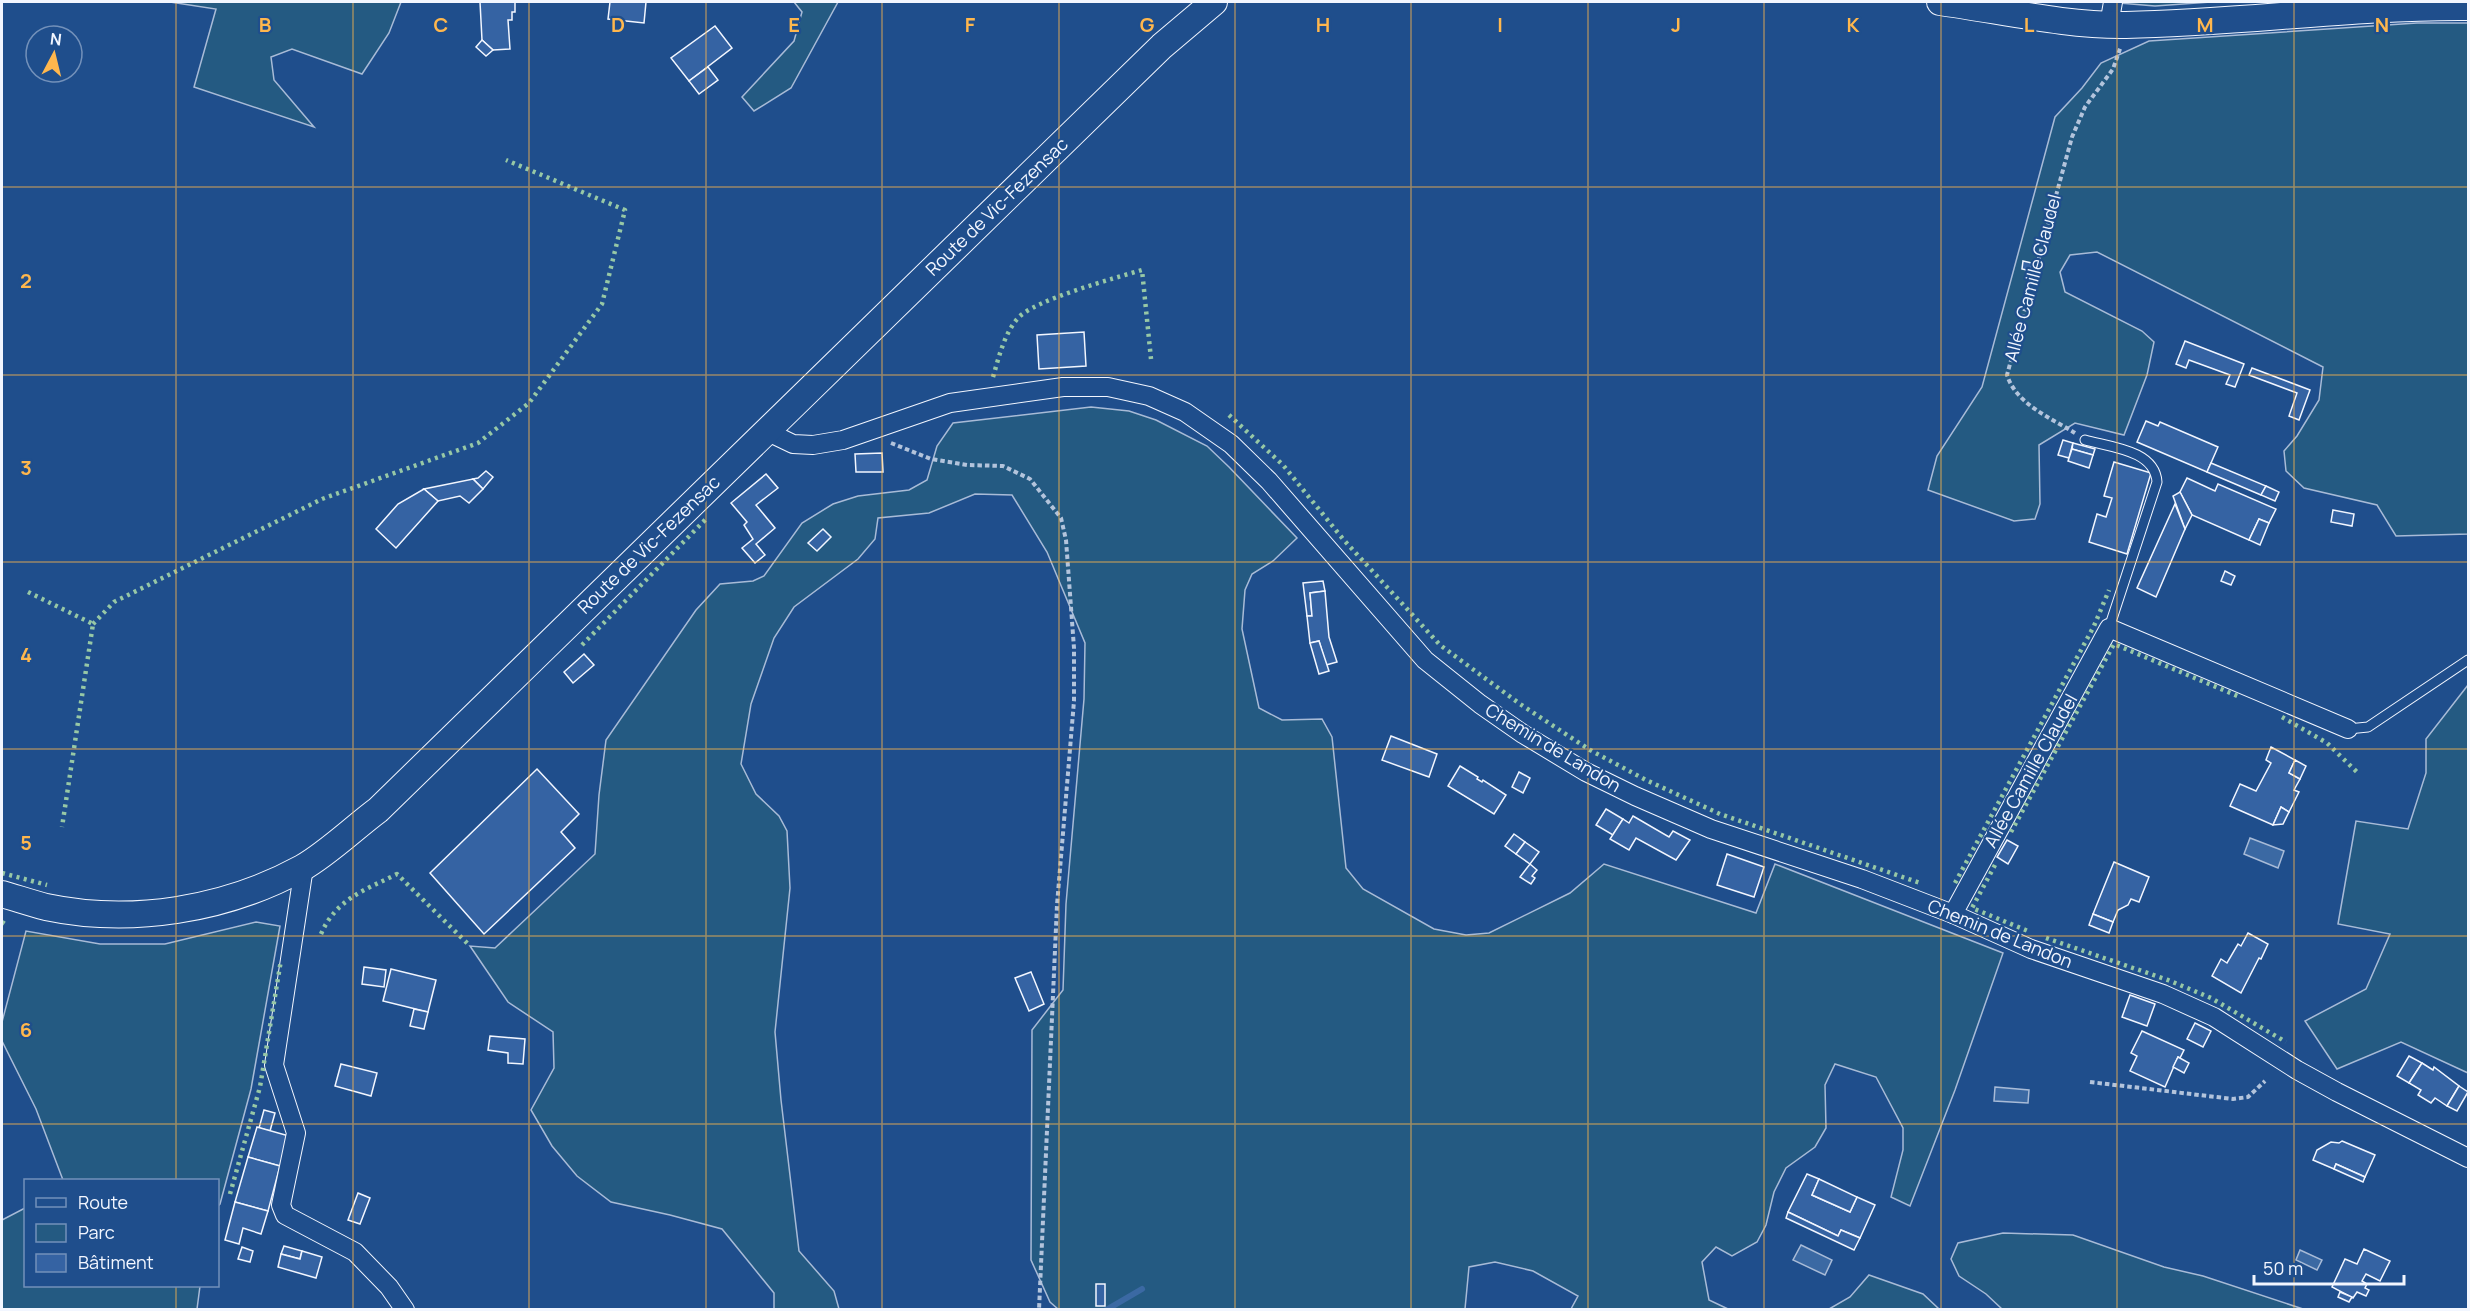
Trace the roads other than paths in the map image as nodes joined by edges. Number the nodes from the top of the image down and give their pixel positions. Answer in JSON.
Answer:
{"nodes":[{"id":1,"x":1214,"y":2,"type":"edge"},
{"id":2,"x":1940,"y":2,"type":"edge"},
{"id":3,"x":2469,"y":7,"type":"edge"},
{"id":4,"x":2116,"y":17,"type":"edge"},
{"id":5,"x":766,"y":431,"type":"junction"},
{"id":6,"x":2085,"y":440,"type":"road end"},
{"id":7,"x":2109,"y":628,"type":"junction"},
{"id":8,"x":2469,"y":660,"type":"edge"},
{"id":9,"x":2348,"y":729,"type":"joint"},
{"id":10,"x":304,"y":867,"type":"junction"},
{"id":11,"x":2,"y":894,"type":"edge"},
{"id":12,"x":1953,"y":914,"type":"junction"},
{"id":13,"x":2469,"y":1158,"type":"edge"},
{"id":14,"x":405,"y":1310,"type":"edge"}],
"edges":[{"from":1,"to":5,"type":"main road","name":"Route de Vic-Fezensac"},
{"from":2,"to":4,"type":"main road"},
{"from":3,"to":4,"type":"main road"},
{"from":5,"to":10,"type":"main road","name":"Route de Vic-Fezensac"},
{"from":5,"to":12,"type":"street","name":"Chemin de Landon"},
{"from":6,"to":7,"type":"lane","name":"Allée Camille Claudel"},
{"from":7,"to":9,"type":"street"},
{"from":7,"to":12,"type":"street","name":"Allée Camille Claudel"},
{"from":8,"to":9,"type":"lane"},
{"from":10,"to":11,"type":"main road","name":"Route de Vic-Fezensac"},
{"from":10,"to":14,"type":"street"},
{"from":12,"to":13,"type":"street","name":"Chemin de Landon"}]}
